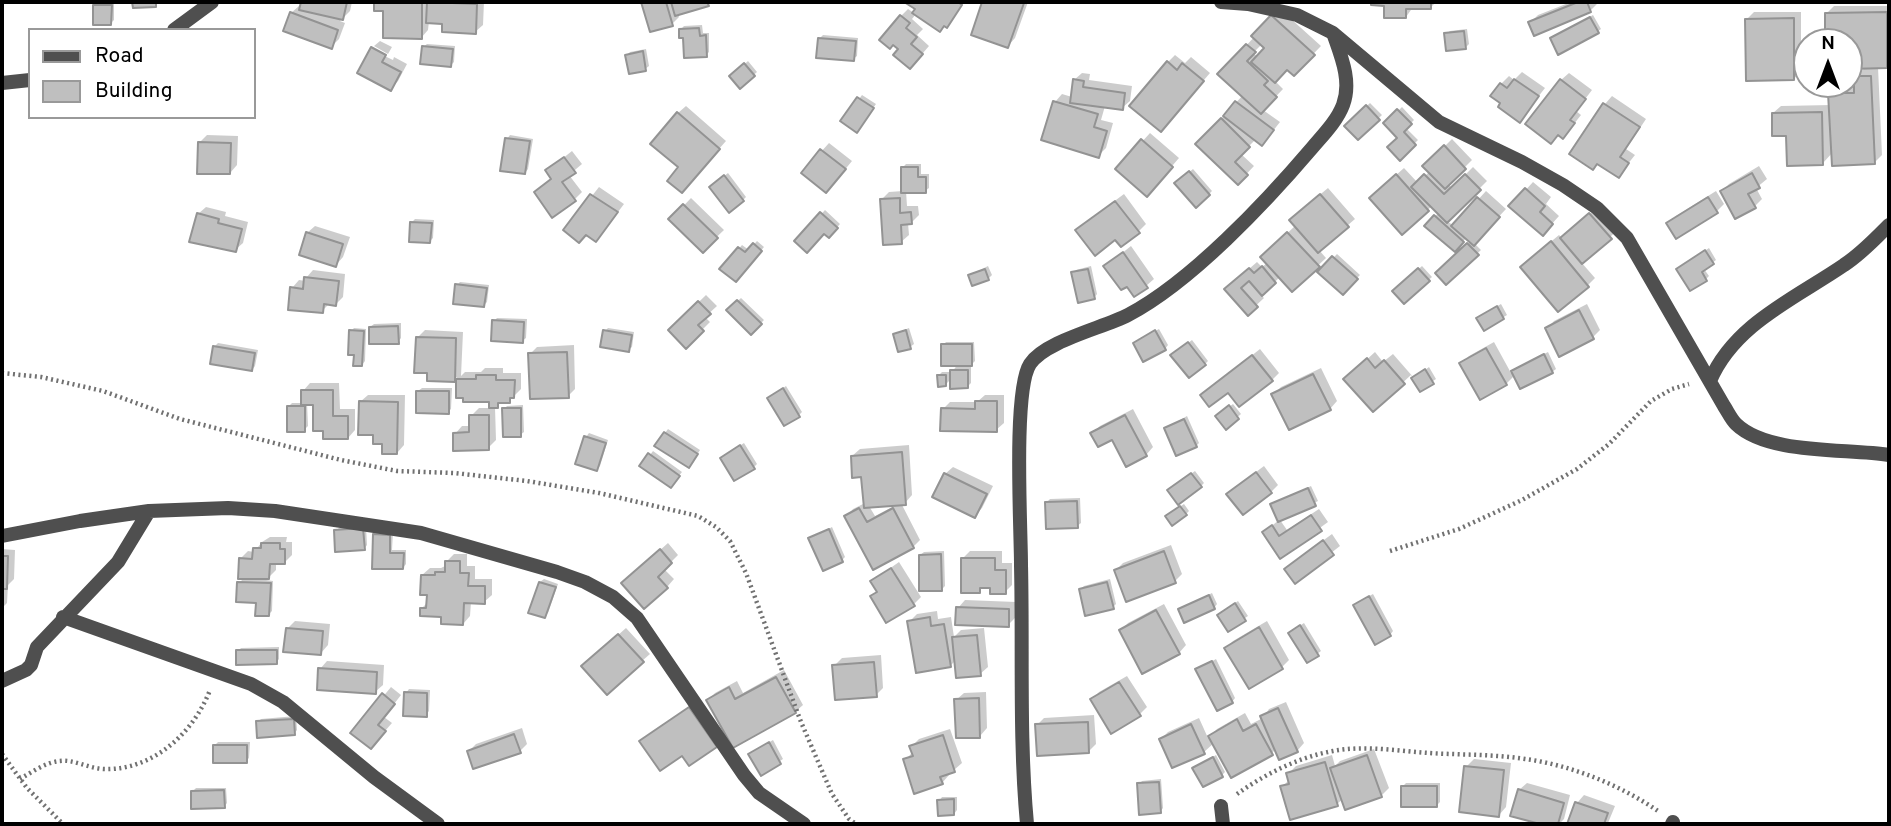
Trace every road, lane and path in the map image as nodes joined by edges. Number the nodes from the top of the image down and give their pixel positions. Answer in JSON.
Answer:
{"nodes":[{"id":1,"x":212,"y":2,"type":"edge"},
{"id":2,"x":1221,"y":2,"type":"edge"},
{"id":3,"x":177,"y":28,"type":"edge"},
{"id":4,"x":1333,"y":33,"type":"junction"},
{"id":5,"x":28,"y":80,"type":"edge"},
{"id":6,"x":2,"y":83,"type":"edge"},
{"id":7,"x":1889,"y":225,"type":"edge"},
{"id":8,"x":2,"y":373,"type":"edge"},
{"id":9,"x":1710,"y":381,"type":"junction"},
{"id":10,"x":1889,"y":455,"type":"edge"},
{"id":11,"x":149,"y":511,"type":"junction"},
{"id":12,"x":2,"y":536,"type":"edge"},
{"id":13,"x":1390,"y":551,"type":"dead end"},
{"id":14,"x":63,"y":617,"type":"junction"},
{"id":15,"x":217,"y":670,"type":"junction"},
{"id":16,"x":2,"y":681,"type":"edge"},
{"id":17,"x":2,"y":754,"type":"edge"},
{"id":18,"x":20,"y":779,"type":"junction"},
{"id":19,"x":1221,"y":806,"type":"joint"},
{"id":20,"x":1672,"y":823,"type":"edge"},
{"id":21,"x":63,"y":824,"type":"edge"},
{"id":22,"x":438,"y":824,"type":"edge"},
{"id":23,"x":804,"y":824,"type":"edge"},
{"id":24,"x":856,"y":824,"type":"edge"},
{"id":25,"x":1027,"y":824,"type":"edge"},
{"id":26,"x":1223,"y":824,"type":"edge"}],
"edges":[{"from":1,"to":3,"type":"street"},
{"from":2,"to":4,"type":"street"},
{"from":4,"to":9,"type":"street"},
{"from":4,"to":25,"type":"street"},
{"from":5,"to":6,"type":"street"},
{"from":7,"to":9,"type":"street"},
{"from":8,"to":24,"type":"path"},
{"from":9,"to":10,"type":"street"},
{"from":9,"to":13,"type":"path"},
{"from":11,"to":12,"type":"street"},
{"from":11,"to":14,"type":"street"},
{"from":11,"to":23,"type":"street"},
{"from":14,"to":15,"type":"street"},
{"from":14,"to":16,"type":"street"},
{"from":15,"to":18,"type":"path"},
{"from":15,"to":22,"type":"street"},
{"from":17,"to":18,"type":"path"},
{"from":18,"to":21,"type":"path"},
{"from":19,"to":20,"type":"path"},
{"from":19,"to":26,"type":"street"}]}
